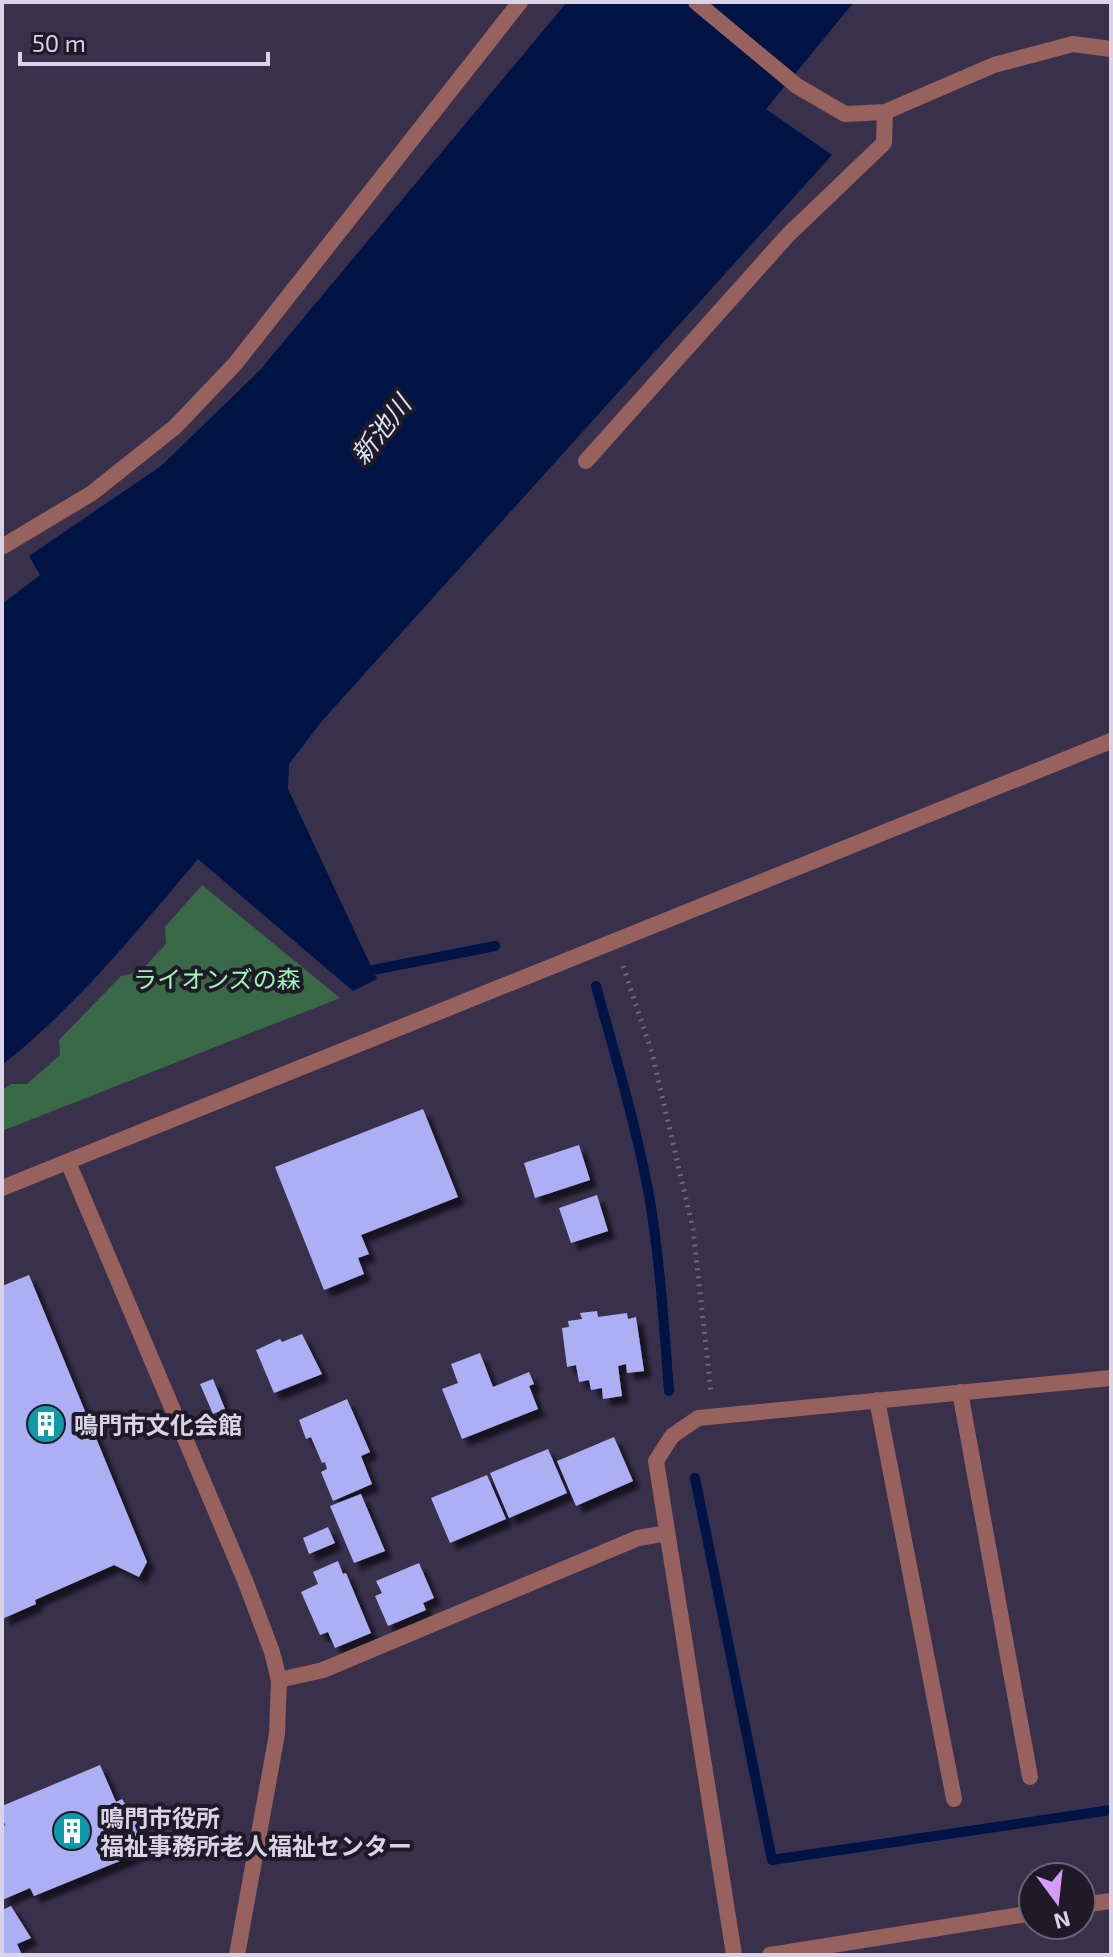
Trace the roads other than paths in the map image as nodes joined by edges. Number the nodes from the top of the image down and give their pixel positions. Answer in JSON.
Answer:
{"nodes":[{"id":1,"x":520,"y":2,"type":"edge"},
{"id":2,"x":696,"y":2,"type":"edge"},
{"id":3,"x":1111,"y":49,"type":"edge"},
{"id":4,"x":885,"y":112,"type":"junction"},
{"id":5,"x":586,"y":461,"type":"dead end"},
{"id":6,"x":2,"y":547,"type":"edge"},
{"id":7,"x":1111,"y":741,"type":"edge"},
{"id":8,"x":68,"y":1162,"type":"junction"},
{"id":9,"x":2,"y":1188,"type":"edge"},
{"id":10,"x":1111,"y":1378,"type":"edge"},
{"id":11,"x":960,"y":1392,"type":"junction"},
{"id":12,"x":877,"y":1400,"type":"junction"},
{"id":13,"x":667,"y":1533,"type":"junction"},
{"id":14,"x":279,"y":1680,"type":"junction"},
{"id":15,"x":1030,"y":1777,"type":"dead end"},
{"id":16,"x":954,"y":1799,"type":"dead end"},
{"id":17,"x":1017,"y":1916,"type":"edge"},
{"id":18,"x":237,"y":1955,"type":"edge"},
{"id":19,"x":734,"y":1955,"type":"edge"},
{"id":20,"x":770,"y":1955,"type":"edge"}],
"edges":[{"from":1,"to":6,"type":"street"},
{"from":2,"to":4,"type":"street"},
{"from":3,"to":4,"type":"street"},
{"from":4,"to":5,"type":"street"},
{"from":7,"to":8,"type":"street"},
{"from":8,"to":9,"type":"street"},
{"from":8,"to":14,"type":"street"},
{"from":10,"to":11,"type":"street"},
{"from":11,"to":12,"type":"street"},
{"from":11,"to":15,"type":"street"},
{"from":12,"to":13,"type":"street"},
{"from":12,"to":16,"type":"street"},
{"from":13,"to":14,"type":"street"},
{"from":13,"to":19,"type":"street"},
{"from":14,"to":18,"type":"street"},
{"from":17,"to":20,"type":"street"}]}
